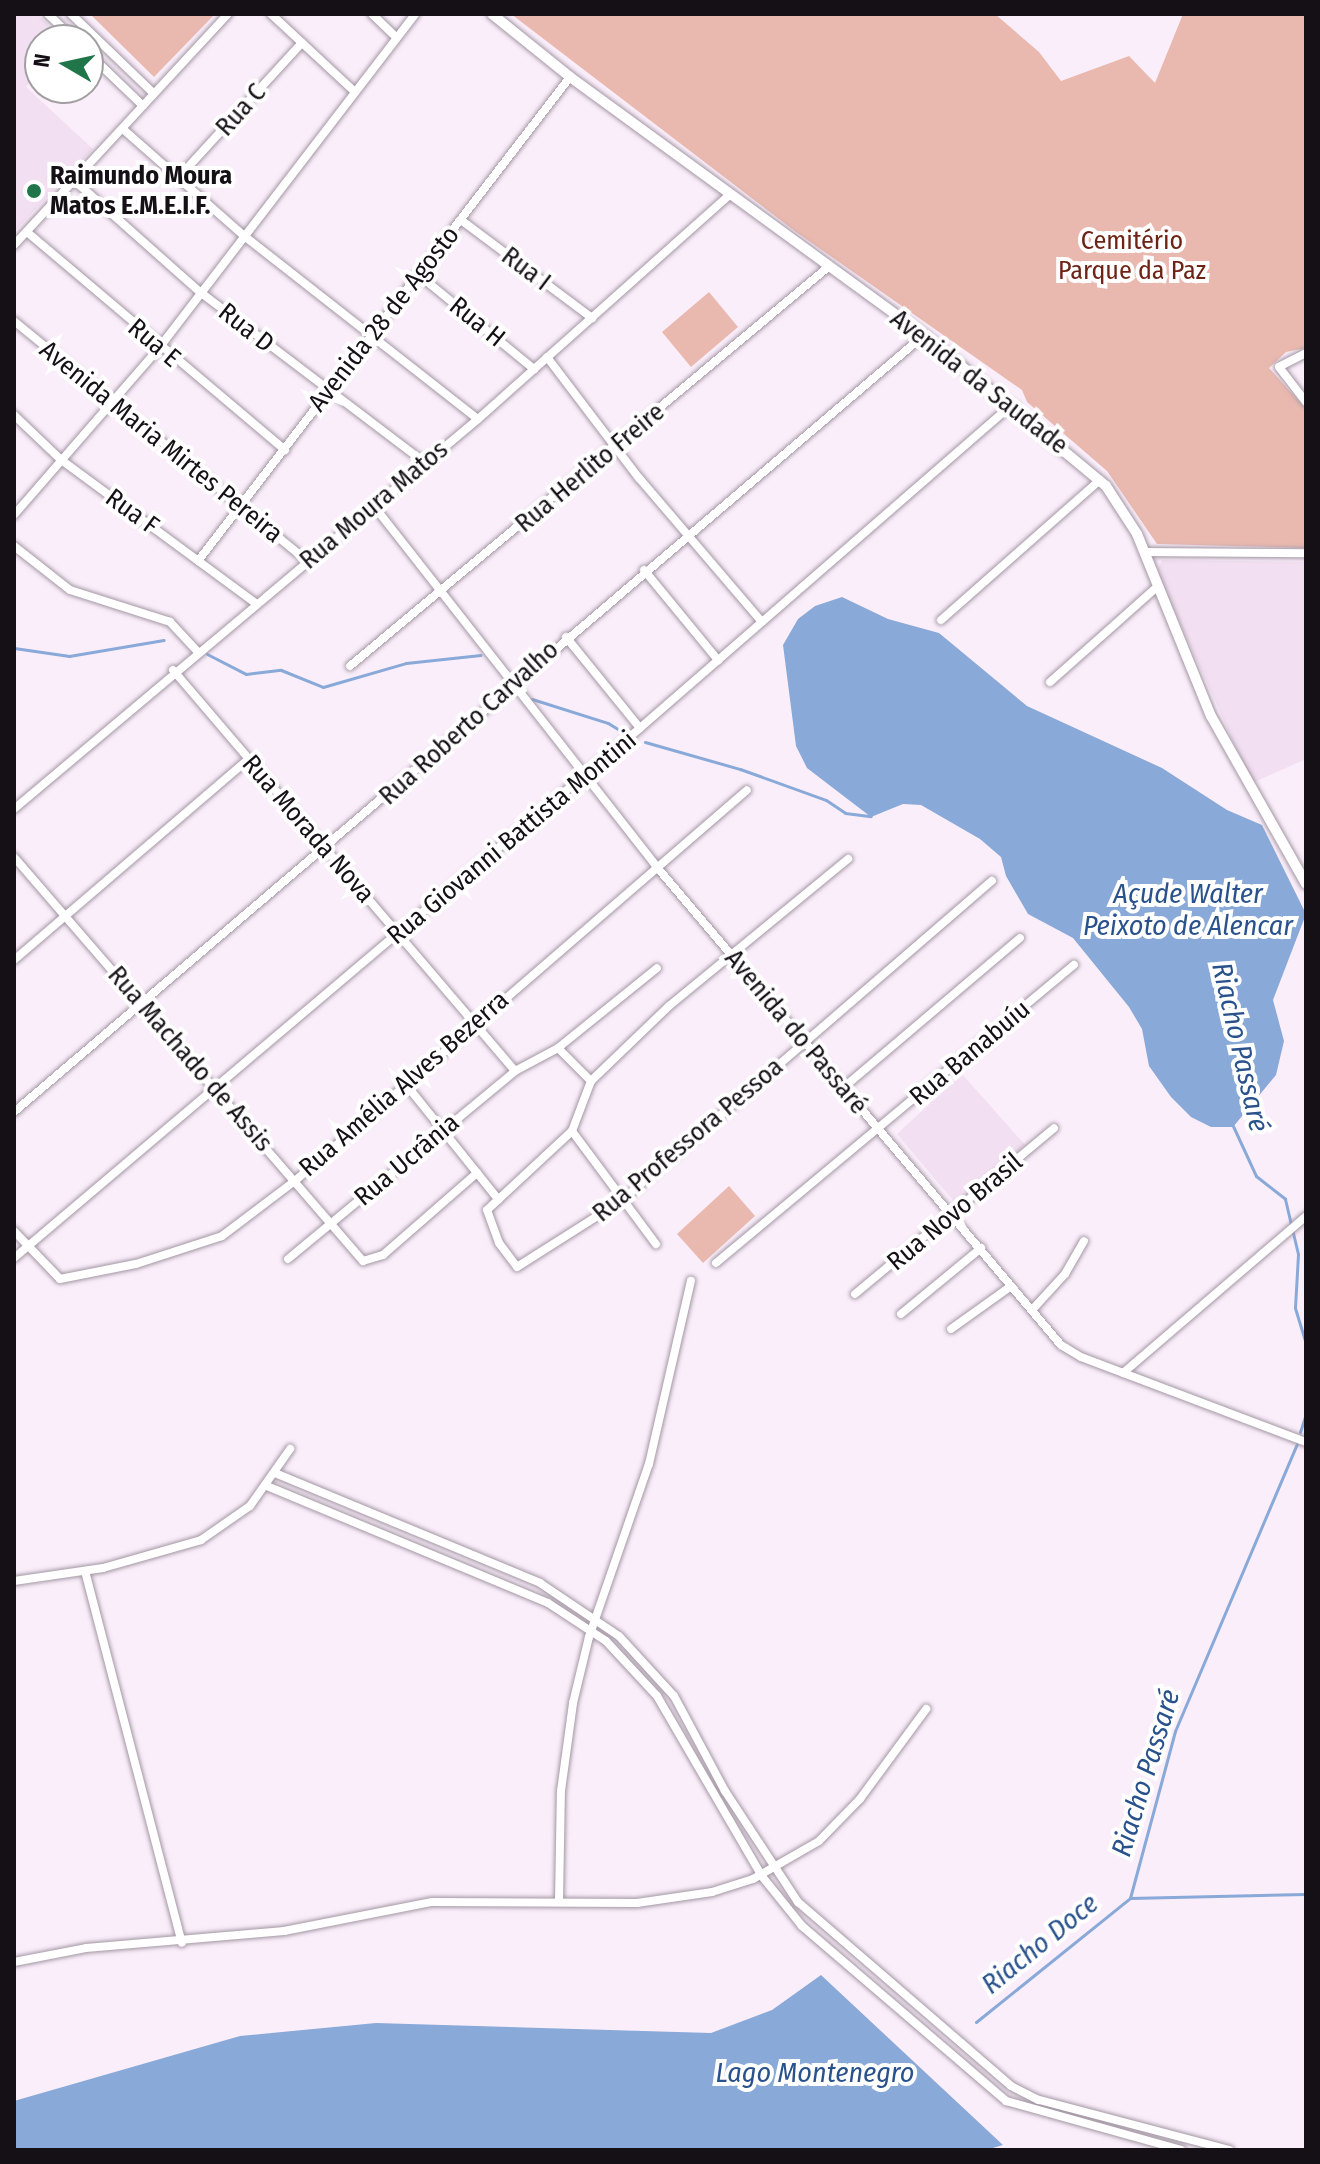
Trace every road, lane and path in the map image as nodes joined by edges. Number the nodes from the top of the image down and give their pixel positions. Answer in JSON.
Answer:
{"nodes":[{"id":1,"x":228,"y":14,"type":"edge"},
{"id":2,"x":271,"y":14,"type":"edge"},
{"id":3,"x":372,"y":14,"type":"edge"},
{"id":4,"x":415,"y":14,"type":"edge"},
{"id":5,"x":492,"y":14,"type":"edge"},
{"id":6,"x":396,"y":37,"type":"junction"},
{"id":7,"x":302,"y":43,"type":"junction"},
{"id":8,"x":104,"y":50,"type":"edge"},
{"id":9,"x":104,"y":68,"type":"edge"},
{"id":10,"x":129,"y":71,"type":"junction"},
{"id":11,"x":570,"y":77,"type":"junction"},
{"id":12,"x":117,"y":81,"type":"junction"},
{"id":13,"x":354,"y":91,"type":"junction"},
{"id":14,"x":154,"y":94,"type":"junction"},
{"id":15,"x":143,"y":106,"type":"junction"},
{"id":16,"x":124,"y":130,"type":"junction"},
{"id":17,"x":179,"y":177,"type":"junction"},
{"id":18,"x":76,"y":182,"type":"junction"},
{"id":19,"x":729,"y":195,"type":"junction"},
{"id":20,"x":461,"y":220,"type":"junction"},
{"id":21,"x":27,"y":232,"type":"junction"},
{"id":22,"x":243,"y":235,"type":"junction"},
{"id":23,"x":14,"y":245,"type":"edge"},
{"id":24,"x":827,"y":268,"type":"junction"},
{"id":25,"x":419,"y":275,"type":"junction"},
{"id":26,"x":200,"y":292,"type":"junction"},
{"id":27,"x":592,"y":318,"type":"junction"},
{"id":28,"x":14,"y":321,"type":"edge"},
{"id":29,"x":924,"y":335,"type":"junction"},
{"id":30,"x":372,"y":337,"type":"junction"},
{"id":31,"x":159,"y":348,"type":"junction"},
{"id":32,"x":1306,"y":353,"type":"edge"},
{"id":33,"x":547,"y":357,"type":"junction"},
{"id":34,"x":534,"y":369,"type":"junction"},
{"id":35,"x":328,"y":392,"type":"junction"},
{"id":36,"x":1306,"y":402,"type":"edge"},
{"id":37,"x":111,"y":405,"type":"junction"},
{"id":38,"x":1010,"y":407,"type":"junction"},
{"id":39,"x":14,"y":415,"type":"edge"},
{"id":40,"x":478,"y":419,"type":"junction"},
{"id":41,"x":616,"y":446,"type":"junction"},
{"id":42,"x":285,"y":450,"type":"junction"},
{"id":43,"x":60,"y":459,"type":"junction"},
{"id":44,"x":425,"y":463,"type":"junction"},
{"id":45,"x":1100,"y":480,"type":"junction"},
{"id":46,"x":239,"y":506,"type":"junction"},
{"id":47,"x":374,"y":506,"type":"junction"},
{"id":48,"x":15,"y":512,"type":"edge"},
{"id":49,"x":689,"y":535,"type":"junction"},
{"id":50,"x":14,"y":546,"type":"edge"},
{"id":51,"x":1144,"y":552,"type":"junction"},
{"id":52,"x":1306,"y":553,"type":"edge"},
{"id":53,"x":198,"y":561,"type":"junction"},
{"id":54,"x":308,"y":562,"type":"junction"},
{"id":55,"x":644,"y":570,"type":"junction"},
{"id":56,"x":1156,"y":588,"type":"junction"},
{"id":57,"x":438,"y":591,"type":"junction"},
{"id":58,"x":254,"y":602,"type":"junction"},
{"id":59,"x":941,"y":620,"type":"dead end"},
{"id":60,"x":762,"y":622,"type":"junction"},
{"id":61,"x":566,"y":637,"type":"junction"},
{"id":62,"x":197,"y":651,"type":"junction"},
{"id":63,"x":718,"y":660,"type":"junction"},
{"id":64,"x":350,"y":666,"type":"dead end"},
{"id":65,"x":173,"y":670,"type":"junction"},
{"id":66,"x":1050,"y":682,"type":"dead end"},
{"id":67,"x":512,"y":688,"type":"junction"},
{"id":68,"x":640,"y":728,"type":"junction"},
{"id":69,"x":247,"y":760,"type":"junction"},
{"id":70,"x":583,"y":775,"type":"junction"},
{"id":71,"x":747,"y":790,"type":"dead end"},
{"id":72,"x":14,"y":809,"type":"edge"},
{"id":73,"x":328,"y":847,"type":"junction"},
{"id":74,"x":14,"y":857,"type":"edge"},
{"id":75,"x":848,"y":859,"type":"dead end"},
{"id":76,"x":656,"y":866,"type":"junction"},
{"id":77,"x":992,"y":881,"type":"dead end"},
{"id":78,"x":1306,"y":884,"type":"edge"},
{"id":79,"x":65,"y":916,"type":"junction"},
{"id":80,"x":397,"y":935,"type":"junction"},
{"id":81,"x":1020,"y":938,"type":"dead end"},
{"id":82,"x":732,"y":955,"type":"junction"},
{"id":83,"x":14,"y":960,"type":"edge"},
{"id":84,"x":1074,"y":965,"type":"dead end"},
{"id":85,"x":657,"y":968,"type":"dead end"},
{"id":86,"x":141,"y":1003,"type":"junction"},
{"id":87,"x":470,"y":1024,"type":"junction"},
{"id":88,"x":806,"y":1041,"type":"junction"},
{"id":89,"x":558,"y":1048,"type":"junction"},
{"id":90,"x":515,"y":1071,"type":"junction"},
{"id":91,"x":591,"y":1081,"type":"junction"},
{"id":92,"x":404,"y":1082,"type":"junction"},
{"id":93,"x":843,"y":1088,"type":"junction"},
{"id":94,"x":216,"y":1089,"type":"junction"},
{"id":95,"x":14,"y":1112,"type":"edge"},
{"id":96,"x":1054,"y":1128,"type":"dead end"},
{"id":97,"x":442,"y":1130,"type":"junction"},
{"id":98,"x":572,"y":1131,"type":"junction"},
{"id":99,"x":878,"y":1131,"type":"junction"},
{"id":100,"x":477,"y":1173,"type":"junction"},
{"id":101,"x":296,"y":1180,"type":"junction"},
{"id":102,"x":499,"y":1200,"type":"junction"},
{"id":103,"x":621,"y":1201,"type":"junction"},
{"id":104,"x":952,"y":1215,"type":"junction"},
{"id":105,"x":1306,"y":1216,"type":"edge"},
{"id":106,"x":333,"y":1222,"type":"junction"},
{"id":107,"x":14,"y":1231,"type":"edge"},
{"id":108,"x":1084,"y":1241,"type":"dead end"},
{"id":109,"x":656,"y":1244,"type":"dead end"},
{"id":110,"x":27,"y":1248,"type":"junction"},
{"id":111,"x":981,"y":1248,"type":"junction"},
{"id":112,"x":14,"y":1258,"type":"edge"},
{"id":113,"x":288,"y":1259,"type":"dead end"},
{"id":114,"x":716,"y":1263,"type":"dead end"},
{"id":115,"x":691,"y":1281,"type":"dead end"},
{"id":116,"x":1011,"y":1286,"type":"junction"},
{"id":117,"x":855,"y":1294,"type":"dead end"},
{"id":118,"x":1032,"y":1310,"type":"junction"},
{"id":119,"x":901,"y":1314,"type":"dead end"},
{"id":120,"x":951,"y":1329,"type":"dead end"},
{"id":121,"x":1123,"y":1373,"type":"junction"},
{"id":122,"x":1306,"y":1442,"type":"edge"},
{"id":123,"x":290,"y":1449,"type":"dead end"},
{"id":124,"x":275,"y":1473,"type":"junction"},
{"id":125,"x":267,"y":1486,"type":"junction"},
{"id":126,"x":85,"y":1571,"type":"junction"},
{"id":127,"x":14,"y":1581,"type":"edge"},
{"id":128,"x":595,"y":1617,"type":"junction"},
{"id":129,"x":591,"y":1630,"type":"junction"},
{"id":130,"x":926,"y":1709,"type":"dead end"},
{"id":131,"x":774,"y":1868,"type":"junction"},
{"id":132,"x":761,"y":1875,"type":"junction"},
{"id":133,"x":559,"y":1901,"type":"junction"},
{"id":134,"x":182,"y":1943,"type":"junction"},
{"id":135,"x":14,"y":1962,"type":"edge"},
{"id":136,"x":1181,"y":2150,"type":"edge"},
{"id":137,"x":1230,"y":2150,"type":"edge"}],
"edges":[{"from":1,"to":14,"type":"street"},
{"from":2,"to":7,"type":"street"},
{"from":3,"to":6,"type":"street"},
{"from":4,"to":6,"type":"street"},
{"from":5,"to":11,"type":"street","name":"Avenida da Saudade"},
{"from":6,"to":13,"type":"street"},
{"from":7,"to":13,"type":"street"},
{"from":7,"to":17,"type":"street","name":"Rua C"},
{"from":8,"to":10,"type":"street"},
{"from":9,"to":12,"type":"street"},
{"from":10,"to":12,"type":"street"},
{"from":10,"to":14,"type":"street"},
{"from":11,"to":19,"type":"street","name":"Avenida da Saudade"},
{"from":11,"to":20,"type":"street","name":"Avenida 28 de Agosto"},
{"from":12,"to":15,"type":"street"},
{"from":13,"to":22,"type":"street"},
{"from":14,"to":15,"type":"street"},
{"from":15,"to":16,"type":"street"},
{"from":16,"to":17,"type":"street"},
{"from":16,"to":18,"type":"street"},
{"from":17,"to":22,"type":"street"},
{"from":18,"to":21,"type":"street"},
{"from":18,"to":26,"type":"street","name":"Rua D"},
{"from":19,"to":24,"type":"street","name":"Avenida da Saudade"},
{"from":19,"to":27,"type":"street","name":"Rua Moura Matos"},
{"from":20,"to":25,"type":"street","name":"Avenida 28 de Agosto"},
{"from":20,"to":27,"type":"street","name":"Rua I"},
{"from":21,"to":23,"type":"street"},
{"from":21,"to":31,"type":"street","name":"Rua E"},
{"from":22,"to":26,"type":"street"},
{"from":22,"to":30,"type":"street"},
{"from":24,"to":29,"type":"street","name":"Avenida da Saudade"},
{"from":24,"to":41,"type":"street","name":"Rua Herlito Freire"},
{"from":25,"to":30,"type":"street","name":"Avenida 28 de Agosto"},
{"from":25,"to":34,"type":"street","name":"Rua H"},
{"from":26,"to":31,"type":"street"},
{"from":26,"to":35,"type":"street","name":"Rua D"},
{"from":27,"to":33,"type":"street","name":"Rua Moura Matos"},
{"from":28,"to":37,"type":"street","name":"Avenida Maria Mirtes Pereira"},
{"from":29,"to":38,"type":"street","name":"Avenida da Saudade"},
{"from":29,"to":49,"type":"street","name":"Rua Roberto Carvalho"},
{"from":30,"to":35,"type":"street","name":"Avenida 28 de Agosto"},
{"from":30,"to":40,"type":"street"},
{"from":31,"to":37,"type":"street"},
{"from":31,"to":42,"type":"street","name":"Rua E"},
{"from":32,"to":36,"type":"street"},
{"from":33,"to":34,"type":"street","name":"Rua Moura Matos"},
{"from":33,"to":41,"type":"street"},
{"from":34,"to":40,"type":"street","name":"Rua Moura Matos"},
{"from":35,"to":42,"type":"street","name":"Avenida 28 de Agosto"},
{"from":35,"to":44,"type":"street","name":"Rua D"},
{"from":37,"to":43,"type":"street"},
{"from":37,"to":46,"type":"street","name":"Avenida Maria Mirtes Pereira"},
{"from":38,"to":45,"type":"street","name":"Avenida da Saudade"},
{"from":38,"to":60,"type":"street","name":"Rua Giovanni Battista Montini"},
{"from":39,"to":43,"type":"street","name":"Rua F"},
{"from":40,"to":44,"type":"street","name":"Rua Moura Matos"},
{"from":41,"to":49,"type":"street"},
{"from":41,"to":57,"type":"street","name":"Rua Herlito Freire"},
{"from":42,"to":46,"type":"street","name":"Avenida 28 de Agosto"},
{"from":43,"to":48,"type":"street"},
{"from":43,"to":53,"type":"street","name":"Rua F"},
{"from":44,"to":47,"type":"street","name":"Rua Moura Matos"},
{"from":45,"to":51,"type":"street","name":"Avenida da Saudade"},
{"from":45,"to":59,"type":"street"},
{"from":46,"to":53,"type":"street","name":"Avenida 28 de Agosto"},
{"from":46,"to":54,"type":"street","name":"Avenida Maria Mirtes Pereira"},
{"from":47,"to":54,"type":"street","name":"Rua Moura Matos"},
{"from":47,"to":57,"type":"street","name":"Avenida do Passaré"},
{"from":49,"to":55,"type":"street","name":"Rua Roberto Carvalho"},
{"from":49,"to":60,"type":"street"},
{"from":50,"to":62,"type":"street"},
{"from":51,"to":52,"type":"street"},
{"from":51,"to":56,"type":"street","name":"Avenida da Saudade"},
{"from":53,"to":58,"type":"street","name":"Rua F"},
{"from":54,"to":58,"type":"street","name":"Rua Moura Matos"},
{"from":55,"to":61,"type":"street","name":"Rua Roberto Carvalho"},
{"from":55,"to":63,"type":"street"},
{"from":56,"to":66,"type":"street"},
{"from":56,"to":78,"type":"street","name":"Avenida da Saudade"},
{"from":57,"to":64,"type":"street","name":"Rua Herlito Freire"},
{"from":57,"to":67,"type":"street","name":"Avenida do Passaré"},
{"from":58,"to":62,"type":"street","name":"Rua Moura Matos"},
{"from":60,"to":63,"type":"street","name":"Rua Giovanni Battista Montini"},
{"from":61,"to":67,"type":"street","name":"Rua Roberto Carvalho"},
{"from":61,"to":68,"type":"street"},
{"from":62,"to":65,"type":"street","name":"Rua Moura Matos"},
{"from":63,"to":68,"type":"street","name":"Rua Giovanni Battista Montini"},
{"from":65,"to":69,"type":"street","name":"Rua Morada Nova"},
{"from":65,"to":72,"type":"street","name":"Rua Moura Matos"},
{"from":67,"to":70,"type":"street","name":"Avenida do Passaré"},
{"from":67,"to":73,"type":"street","name":"Rua Roberto Carvalho"},
{"from":68,"to":70,"type":"street","name":"Rua Giovanni Battista Montini"},
{"from":69,"to":73,"type":"street","name":"Rua Morada Nova"},
{"from":69,"to":79,"type":"street"},
{"from":70,"to":76,"type":"street","name":"Avenida do Passaré"},
{"from":70,"to":80,"type":"street","name":"Rua Giovanni Battista Montini"},
{"from":71,"to":76,"type":"street","name":"Rua Amélia Alves Bezerra"},
{"from":73,"to":80,"type":"street","name":"Rua Morada Nova"},
{"from":73,"to":86,"type":"street","name":"Rua Roberto Carvalho"},
{"from":74,"to":79,"type":"street","name":"Rua Machado de Assis"},
{"from":75,"to":82,"type":"street"},
{"from":76,"to":82,"type":"street","name":"Avenida do Passaré"},
{"from":76,"to":87,"type":"street","name":"Rua Amélia Alves Bezerra"},
{"from":77,"to":88,"type":"street","name":"Rua Professora Pessoa"},
{"from":79,"to":83,"type":"street"},
{"from":79,"to":86,"type":"street","name":"Rua Machado de Assis"},
{"from":80,"to":87,"type":"street","name":"Rua Morada Nova"},
{"from":80,"to":94,"type":"street","name":"Rua Giovanni Battista Montini"},
{"from":81,"to":93,"type":"street"},
{"from":82,"to":88,"type":"street","name":"Avenida do Passaré"},
{"from":82,"to":91,"type":"street"},
{"from":84,"to":99,"type":"street","name":"Rua Banabuíu"},
{"from":85,"to":89,"type":"street"},
{"from":86,"to":94,"type":"street","name":"Rua Machado de Assis"},
{"from":86,"to":95,"type":"street","name":"Rua Roberto Carvalho"},
{"from":87,"to":90,"type":"street","name":"Rua Morada Nova"},
{"from":87,"to":92,"type":"street","name":"Rua Amélia Alves Bezerra"},
{"from":88,"to":93,"type":"street","name":"Avenida do Passaré"},
{"from":88,"to":103,"type":"street","name":"Rua Professora Pessoa"},
{"from":89,"to":90,"type":"street"},
{"from":89,"to":91,"type":"street"},
{"from":90,"to":97,"type":"street","name":"Rua Ucrânia"},
{"from":91,"to":98,"type":"street"},
{"from":92,"to":97,"type":"street"},
{"from":92,"to":101,"type":"street","name":"Rua Amélia Alves Bezerra"},
{"from":93,"to":99,"type":"street","name":"Avenida do Passaré"},
{"from":94,"to":101,"type":"street","name":"Rua Machado de Assis"},
{"from":94,"to":110,"type":"street","name":"Rua Giovanni Battista Montini"},
{"from":96,"to":104,"type":"street","name":"Rua Novo Brasil"},
{"from":97,"to":100,"type":"street"},
{"from":97,"to":106,"type":"street","name":"Rua Ucrânia"},
{"from":98,"to":102,"type":"street"},
{"from":98,"to":103,"type":"street"},
{"from":99,"to":104,"type":"street","name":"Avenida do Passaré"},
{"from":99,"to":114,"type":"street","name":"Rua Banabuíu"},
{"from":100,"to":102,"type":"street"},
{"from":100,"to":106,"type":"street","name":"Rua Machado de Assis"},
{"from":101,"to":106,"type":"street","name":"Rua Machado de Assis"},
{"from":101,"to":110,"type":"street","name":"Rua Amélia Alves Bezerra"},
{"from":102,"to":103,"type":"street","name":"Rua Professora Pessoa"},
{"from":103,"to":109,"type":"street"},
{"from":104,"to":111,"type":"street","name":"Avenida do Passaré"},
{"from":104,"to":117,"type":"street","name":"Rua Novo Brasil"},
{"from":105,"to":121,"type":"street"},
{"from":106,"to":113,"type":"street","name":"Rua Ucrânia"},
{"from":107,"to":110,"type":"street"},
{"from":108,"to":118,"type":"street"},
{"from":110,"to":112,"type":"street","name":"Rua Giovanni Battista Montini"},
{"from":111,"to":116,"type":"street","name":"Avenida do Passaré"},
{"from":111,"to":119,"type":"street"},
{"from":115,"to":128,"type":"street"},
{"from":116,"to":118,"type":"street","name":"Avenida do Passaré"},
{"from":116,"to":120,"type":"street"},
{"from":118,"to":121,"type":"street","name":"Avenida do Passaré"},
{"from":121,"to":122,"type":"street","name":"Avenida do Passaré"},
{"from":123,"to":124,"type":"street"},
{"from":124,"to":125,"type":"street"},
{"from":124,"to":128,"type":"street"},
{"from":125,"to":126,"type":"street"},
{"from":125,"to":129,"type":"street"},
{"from":126,"to":127,"type":"street"},
{"from":126,"to":134,"type":"street"},
{"from":128,"to":129,"type":"street"},
{"from":128,"to":131,"type":"street"},
{"from":129,"to":132,"type":"street"},
{"from":129,"to":133,"type":"street"},
{"from":130,"to":131,"type":"street"},
{"from":131,"to":132,"type":"street"},
{"from":131,"to":137,"type":"street"},
{"from":132,"to":133,"type":"street"},
{"from":132,"to":136,"type":"street"},
{"from":133,"to":134,"type":"street"},
{"from":134,"to":135,"type":"street"}]}
